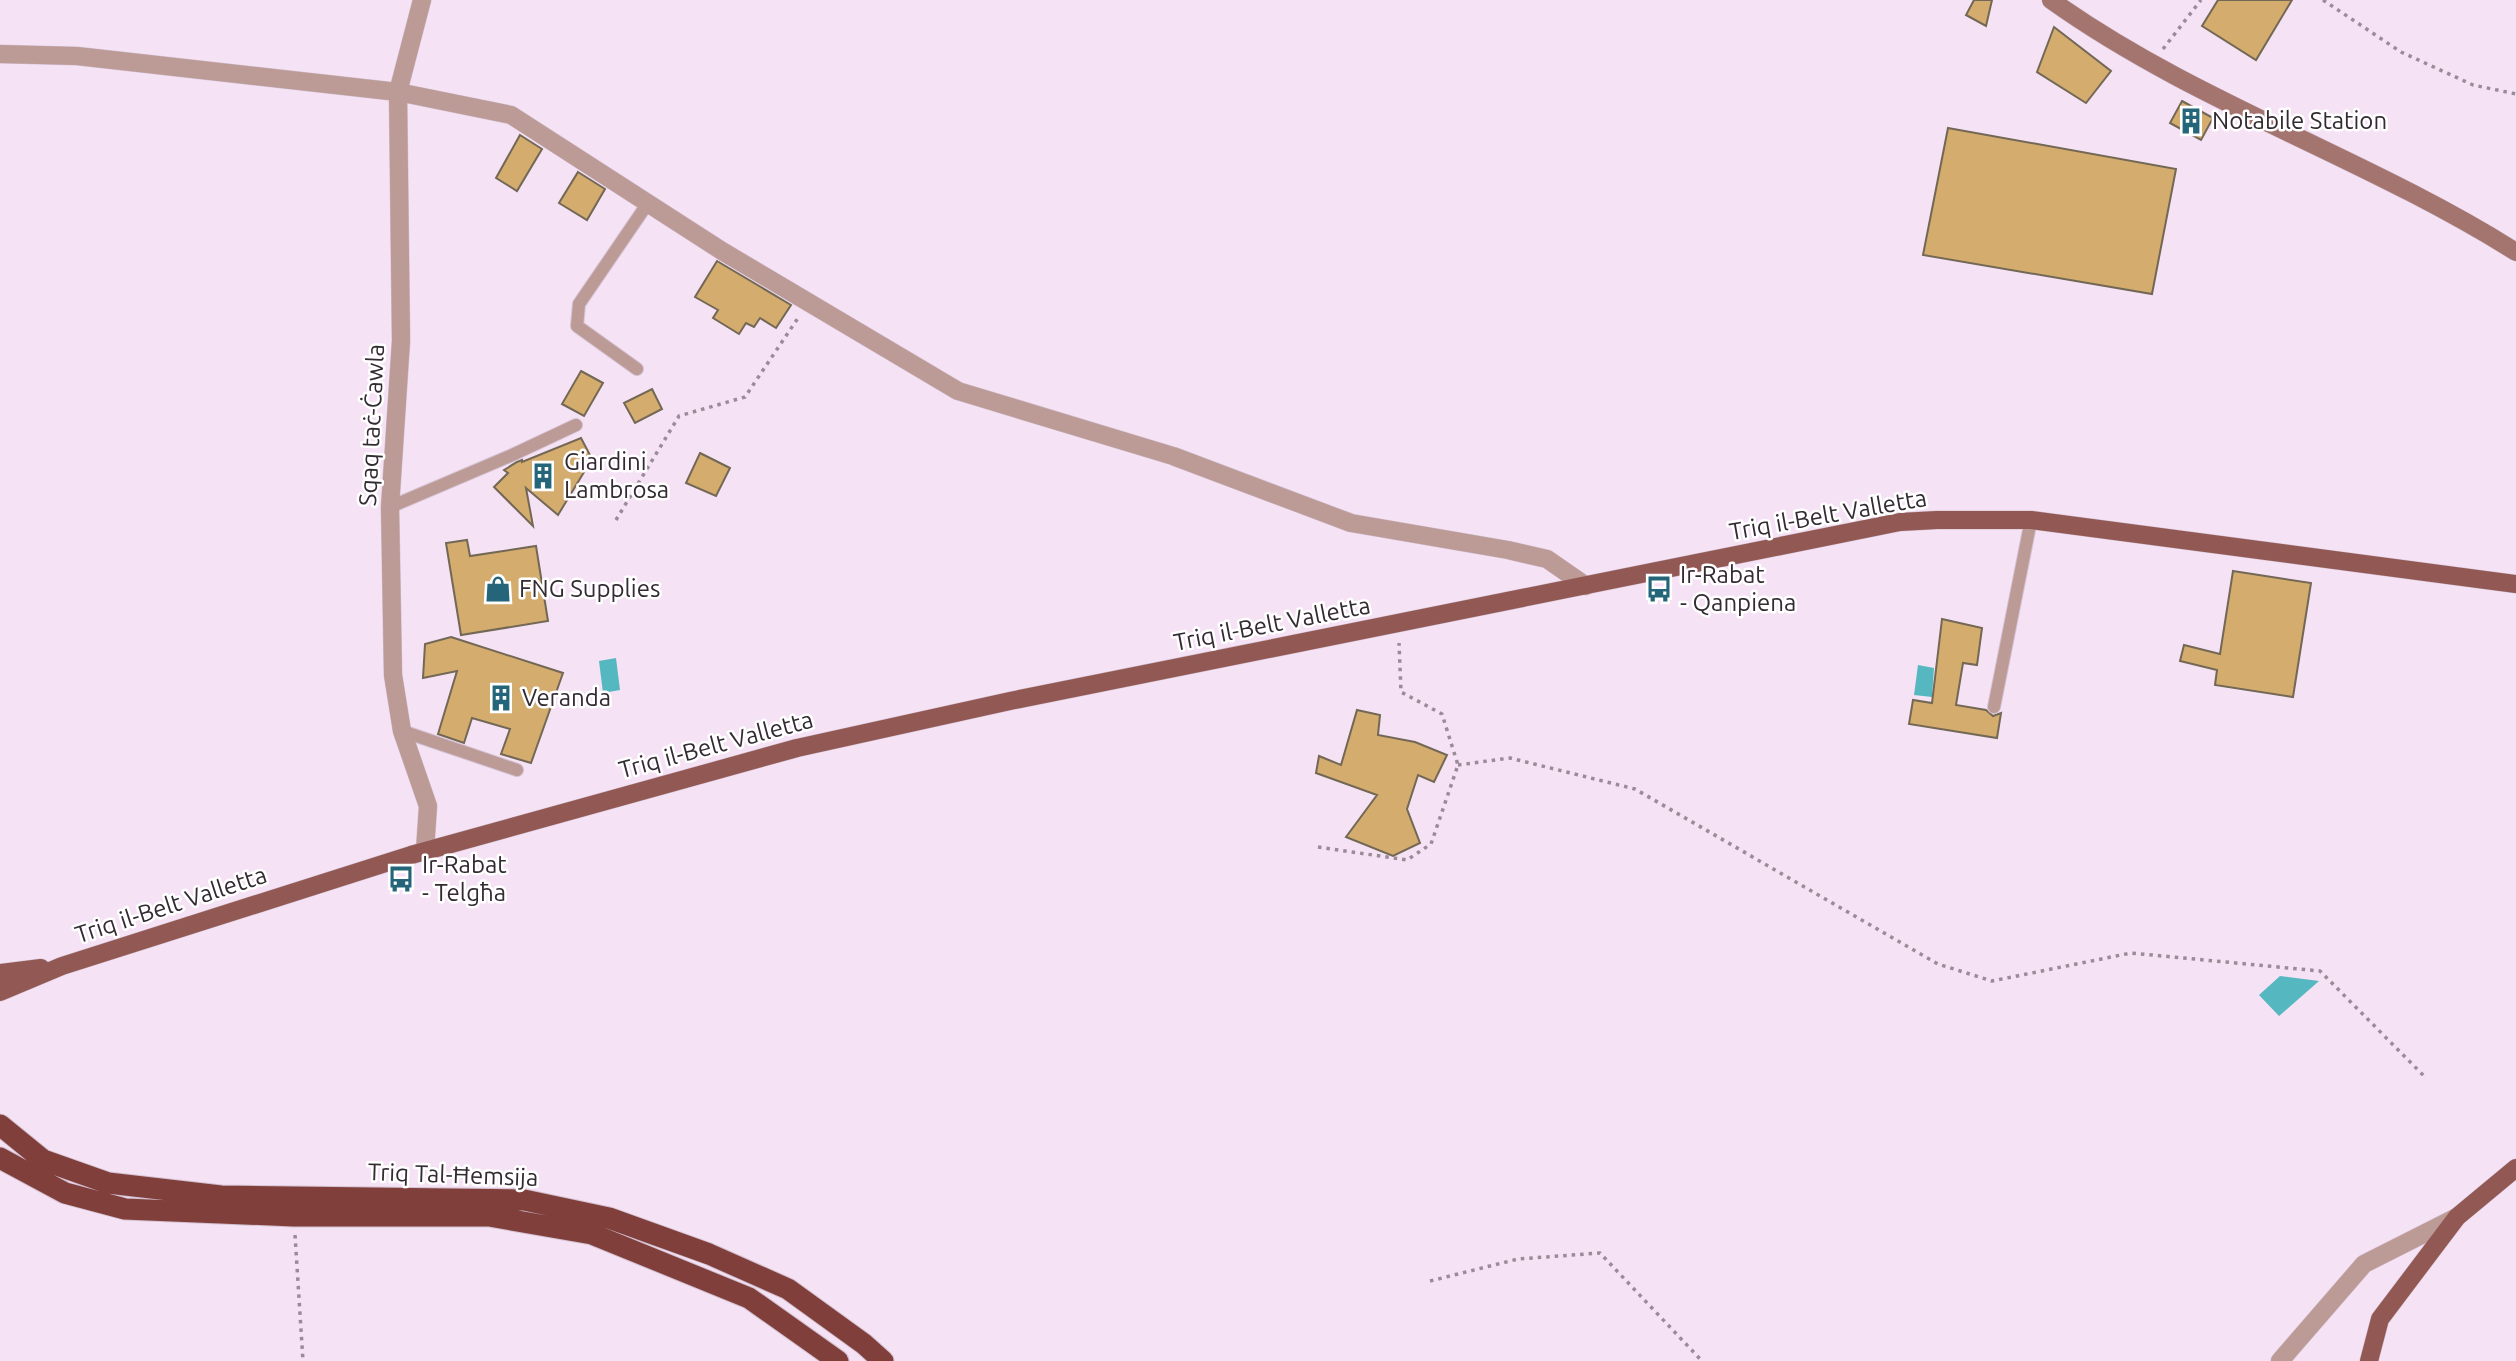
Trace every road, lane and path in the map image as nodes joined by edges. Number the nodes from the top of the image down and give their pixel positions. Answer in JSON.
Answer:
{"nodes":[{"id":1,"x":422,"y":0,"type":"edge"},
{"id":2,"x":2051,"y":0,"type":"edge"},
{"id":3,"x":2202,"y":0,"type":"edge"},
{"id":4,"x":2323,"y":0,"type":"edge"},
{"id":5,"x":0,"y":54,"type":"edge"},
{"id":6,"x":2150,"y":64,"type":"junction"},
{"id":7,"x":398,"y":92,"type":"junction"},
{"id":8,"x":2516,"y":93,"type":"edge"},
{"id":9,"x":648,"y":203,"type":"junction"},
{"id":10,"x":2516,"y":252,"type":"edge"},
{"id":11,"x":808,"y":302,"type":"junction"},
{"id":12,"x":637,"y":369,"type":"dead end"},
{"id":13,"x":576,"y":425,"type":"dead end"},
{"id":14,"x":390,"y":507,"type":"junction"},
{"id":15,"x":616,"y":520,"type":"dead end"},
{"id":16,"x":2031,"y":520,"type":"junction"},
{"id":17,"x":2516,"y":584,"type":"edge"},
{"id":18,"x":1586,"y":586,"type":"junction"},
{"id":19,"x":1398,"y":623,"type":"junction"},
{"id":20,"x":1994,"y":707,"type":"dead end"},
{"id":21,"x":402,"y":732,"type":"junction"},
{"id":22,"x":1458,"y":765,"type":"junction"},
{"id":23,"x":517,"y":770,"type":"dead end"},
{"id":24,"x":1318,"y":847,"type":"dead end"},
{"id":25,"x":425,"y":850,"type":"junction"},
{"id":26,"x":62,"y":966,"type":"junction"},
{"id":27,"x":0,"y":973,"type":"edge"},
{"id":28,"x":0,"y":992,"type":"edge"},
{"id":29,"x":2426,"y":1078,"type":"dead end"},
{"id":30,"x":0,"y":1125,"type":"edge"},
{"id":31,"x":0,"y":1158,"type":"edge"},
{"id":32,"x":2516,"y":1168,"type":"edge"},
{"id":33,"x":0,"y":1174,"type":"edge"},
{"id":34,"x":65,"y":1193,"type":"junction"},
{"id":35,"x":295,"y":1216,"type":"junction"},
{"id":36,"x":2457,"y":1217,"type":"junction"},
{"id":37,"x":1430,"y":1281,"type":"dead end"},
{"id":38,"x":303,"y":1361,"type":"edge"},
{"id":39,"x":838,"y":1361,"type":"edge"},
{"id":40,"x":883,"y":1361,"type":"edge"},
{"id":41,"x":1702,"y":1361,"type":"edge"},
{"id":42,"x":2280,"y":1361,"type":"edge"},
{"id":43,"x":2369,"y":1361,"type":"edge"}],
"edges":[{"from":1,"to":7,"type":"street","name":"Sqaq taċ-Ċawla"},
{"from":2,"to":6,"type":"main road"},
{"from":3,"to":6,"type":"path"},
{"from":4,"to":8,"type":"path"},
{"from":5,"to":7,"type":"street"},
{"from":6,"to":10,"type":"main road"},
{"from":7,"to":9,"type":"street"},
{"from":7,"to":14,"type":"street","name":"Sqaq taċ-Ċawla"},
{"from":9,"to":11,"type":"street"},
{"from":9,"to":12,"type":"lane"},
{"from":11,"to":15,"type":"path"},
{"from":11,"to":18,"type":"street"},
{"from":13,"to":14,"type":"lane"},
{"from":14,"to":21,"type":"street","name":"Sqaq taċ-Ċawla"},
{"from":16,"to":17,"type":"main road","name":"Triq il-Belt Valletta"},
{"from":16,"to":18,"type":"main road","name":"Triq il-Belt Valletta"},
{"from":16,"to":20,"type":"lane"},
{"from":18,"to":19,"type":"main road","name":"Triq il-Belt Valletta"},
{"from":19,"to":22,"type":"path"},
{"from":19,"to":25,"type":"main road","name":"Triq il-Belt Valletta"},
{"from":21,"to":23,"type":"lane"},
{"from":21,"to":25,"type":"street","name":"Sqaq taċ-Ċawla"},
{"from":22,"to":24,"type":"path"},
{"from":22,"to":29,"type":"path"},
{"from":25,"to":26,"type":"main road","name":"Triq il-Belt Valletta"},
{"from":26,"to":27,"type":"main road","name":"Triq il-Belt Valletta"},
{"from":26,"to":28,"type":"main road","name":"Triq il-Belt Valletta"},
{"from":30,"to":40,"type":"highway","name":"Triq Tal-Ħemsija"},
{"from":31,"to":34,"type":"highway","name":"Triq Tal-Ħemsija"},
{"from":32,"to":36,"type":"main road"},
{"from":33,"to":34,"type":"highway"},
{"from":34,"to":35,"type":"highway","name":"Triq Tal-Ħemsija"},
{"from":35,"to":38,"type":"path"},
{"from":35,"to":39,"type":"highway","name":"Triq Tal-Ħemsija"},
{"from":36,"to":42,"type":"street"},
{"from":36,"to":43,"type":"main road"},
{"from":37,"to":41,"type":"path"}]}
